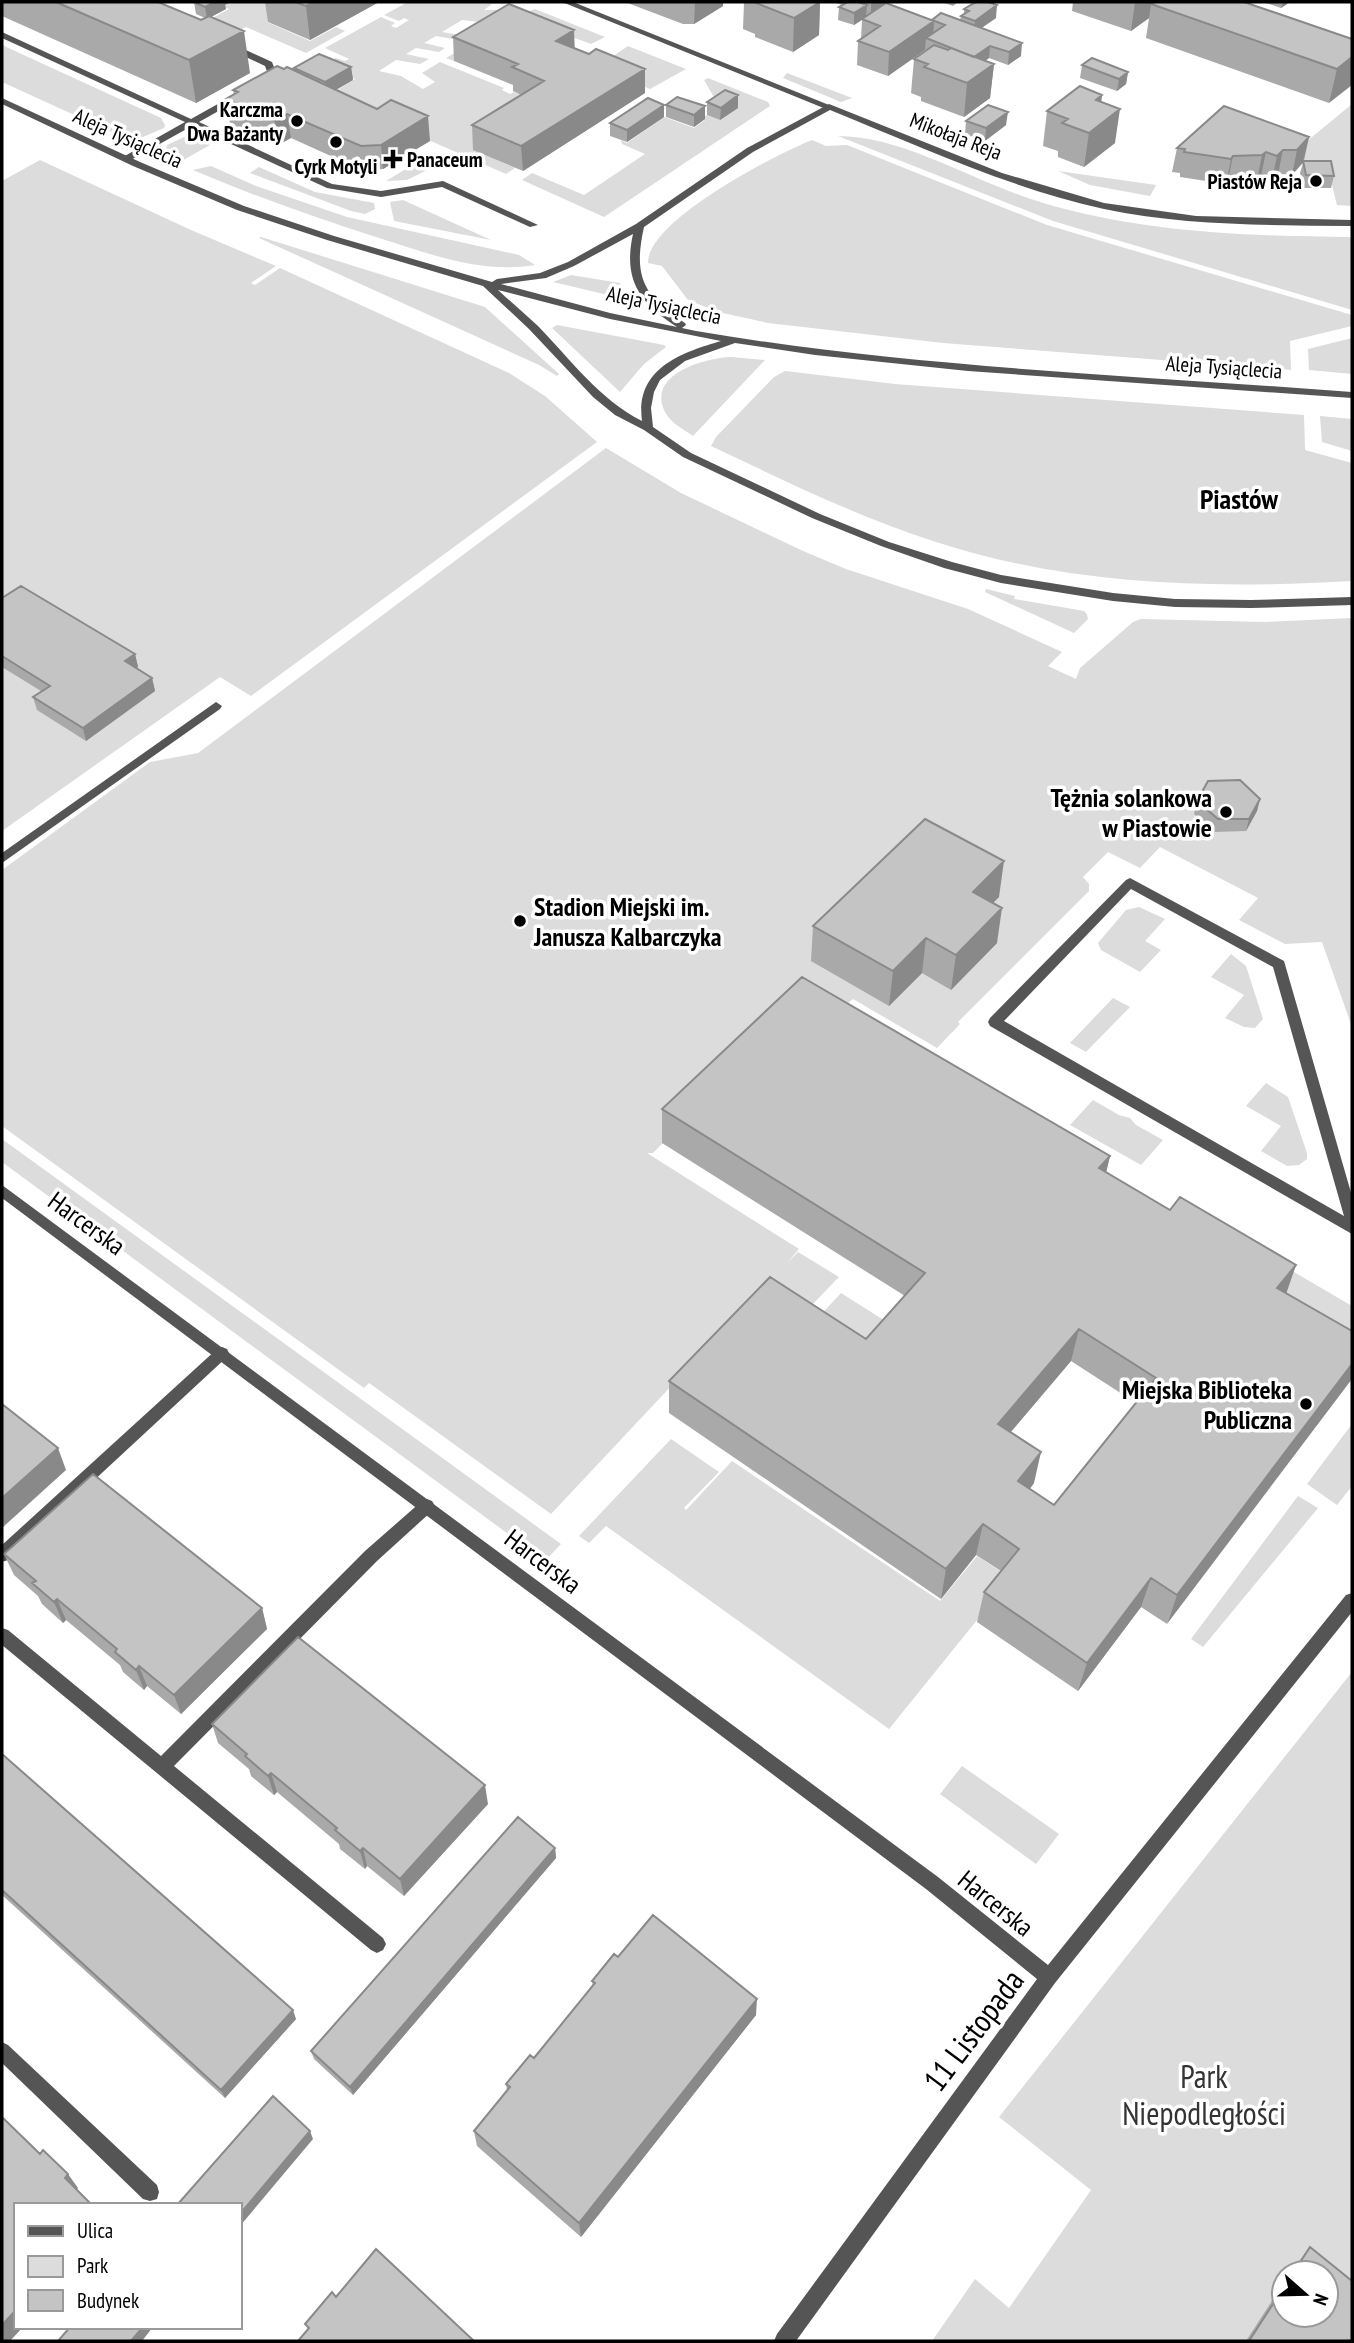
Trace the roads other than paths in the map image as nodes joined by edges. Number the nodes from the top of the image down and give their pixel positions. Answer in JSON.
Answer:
{"nodes":[{"id":1,"x":566,"y":2,"type":"edge"},
{"id":2,"x":2,"y":35,"type":"edge"},
{"id":3,"x":225,"y":44,"type":"edge"},
{"id":4,"x":2,"y":101,"type":"edge"},
{"id":5,"x":829,"y":107,"type":"junction"},
{"id":6,"x":191,"y":123,"type":"junction"},
{"id":7,"x":126,"y":159,"type":"junction"},
{"id":8,"x":1352,"y":223,"type":"edge"},
{"id":9,"x":533,"y":225,"type":"dead end"},
{"id":10,"x":639,"y":226,"type":"junction"},
{"id":11,"x":486,"y":283,"type":"junction"},
{"id":12,"x":691,"y":332,"type":"junction"},
{"id":13,"x":734,"y":340,"type":"junction"},
{"id":14,"x":1348,"y":395,"type":"edge"},
{"id":15,"x":648,"y":428,"type":"junction"},
{"id":16,"x":1352,"y":601,"type":"edge"},
{"id":17,"x":216,"y":706,"type":"dead end"},
{"id":18,"x":2,"y":859,"type":"edge"},
{"id":19,"x":2,"y":1191,"type":"edge"},
{"id":20,"x":1352,"y":1220,"type":"edge"},
{"id":21,"x":1352,"y":1228,"type":"edge"},
{"id":22,"x":222,"y":1353,"type":"junction"},
{"id":23,"x":427,"y":1506,"type":"junction"},
{"id":24,"x":2,"y":1555,"type":"edge"},
{"id":25,"x":1352,"y":1600,"type":"edge"},
{"id":26,"x":2,"y":1635,"type":"edge"},
{"id":27,"x":161,"y":1767,"type":"junction"},
{"id":28,"x":377,"y":1944,"type":"dead end"},
{"id":29,"x":1049,"y":1977,"type":"junction"},
{"id":30,"x":2,"y":2051,"type":"edge"},
{"id":31,"x":150,"y":2192,"type":"dead end"},
{"id":32,"x":784,"y":2341,"type":"edge"}],
"edges":[{"from":1,"to":5,"type":"street","name":"Mikołaja Reja"},
{"from":2,"to":6,"type":"street"},
{"from":3,"to":6,"type":"street"},
{"from":4,"to":7,"type":"street","name":"Aleja Tysiąclecia"},
{"from":5,"to":8,"type":"street","name":"Mikołaja Reja"},
{"from":5,"to":10,"type":"street"},
{"from":6,"to":7,"type":"street"},
{"from":6,"to":9,"type":"street"},
{"from":7,"to":11,"type":"street","name":"Aleja Tysiąclecia"},
{"from":10,"to":11,"type":"street"},
{"from":10,"to":12,"type":"street"},
{"from":11,"to":12,"type":"street","name":"Aleja Tysiąclecia"},
{"from":11,"to":15,"type":"street"},
{"from":12,"to":13,"type":"street","name":"Aleja Tysiąclecia"},
{"from":13,"to":14,"type":"street","name":"Aleja Tysiąclecia"},
{"from":13,"to":15,"type":"street"},
{"from":15,"to":16,"type":"street"},
{"from":17,"to":18,"type":"street"},
{"from":19,"to":22,"type":"street","name":"Harcerska"},
{"from":20,"to":21,"type":"street"},
{"from":22,"to":23,"type":"street","name":"Harcerska"},
{"from":22,"to":24,"type":"street"},
{"from":23,"to":27,"type":"street"},
{"from":23,"to":29,"type":"street","name":"Harcerska"},
{"from":25,"to":29,"type":"street","name":"11 Listopada"},
{"from":26,"to":27,"type":"street"},
{"from":27,"to":28,"type":"street"},
{"from":29,"to":32,"type":"street","name":"11 Listopada"},
{"from":30,"to":31,"type":"street"}]}
